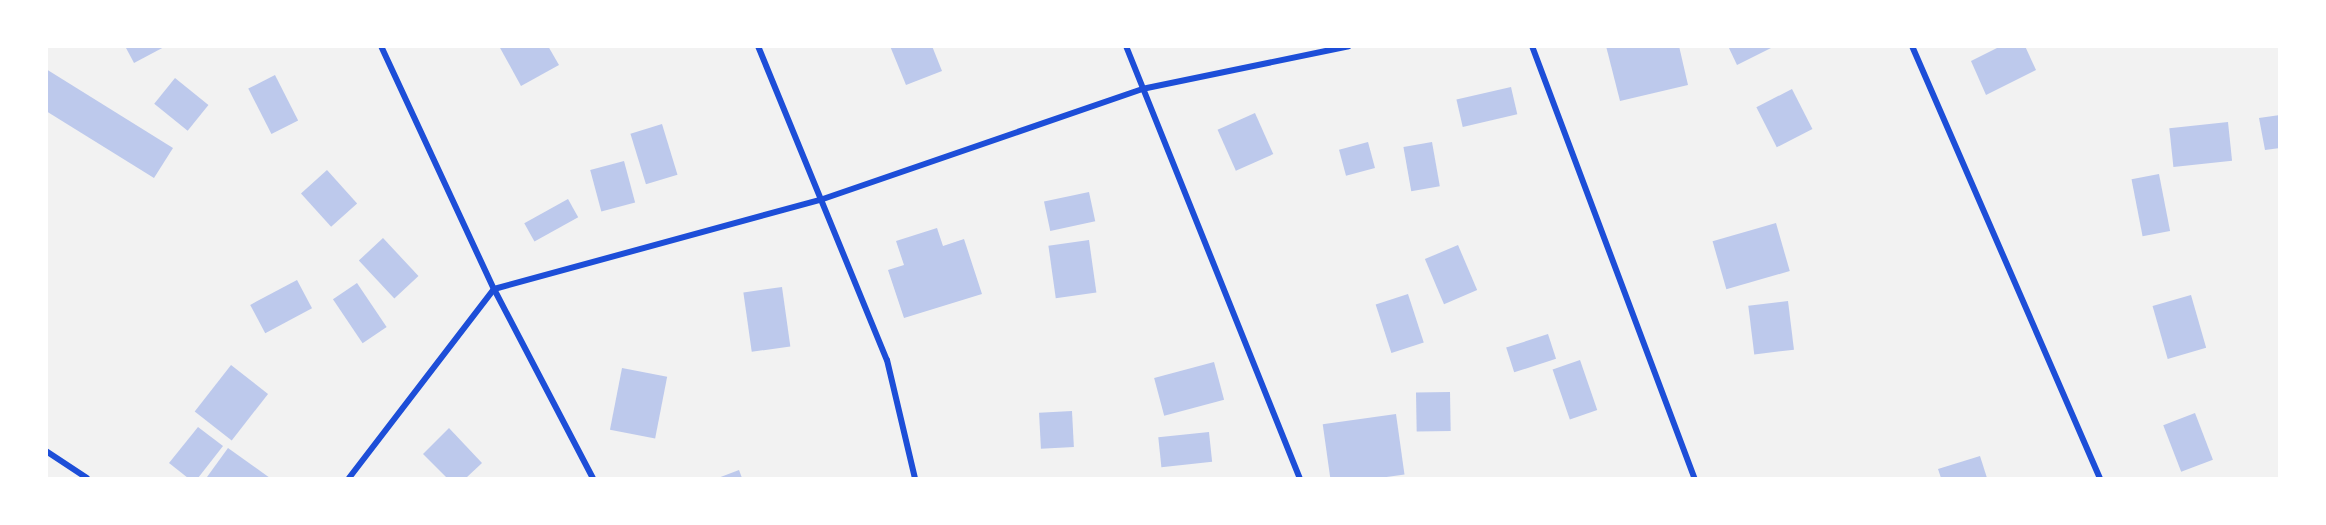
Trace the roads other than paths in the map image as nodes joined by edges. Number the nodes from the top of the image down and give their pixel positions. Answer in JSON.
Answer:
{"nodes":[{"id":1,"x":381,"y":46,"type":"edge"},
{"id":2,"x":758,"y":46,"type":"edge"},
{"id":3,"x":1126,"y":46,"type":"edge"},
{"id":4,"x":1349,"y":46,"type":"edge"},
{"id":5,"x":1532,"y":46,"type":"edge"},
{"id":6,"x":1912,"y":46,"type":"edge"},
{"id":7,"x":1142,"y":88,"type":"junction"},
{"id":8,"x":820,"y":200,"type":"junction"},
{"id":9,"x":494,"y":289,"type":"junction"},
{"id":10,"x":46,"y":451,"type":"edge"},
{"id":11,"x":87,"y":478,"type":"edge"},
{"id":12,"x":349,"y":478,"type":"edge"},
{"id":13,"x":593,"y":478,"type":"edge"},
{"id":14,"x":915,"y":478,"type":"edge"},
{"id":15,"x":1300,"y":478,"type":"edge"},
{"id":16,"x":1694,"y":478,"type":"edge"},
{"id":17,"x":2100,"y":478,"type":"edge"}],
"edges":[{"from":1,"to":9,"type":"street"},
{"from":2,"to":8,"type":"street"},
{"from":3,"to":7,"type":"street"},
{"from":4,"to":7,"type":"street"},
{"from":5,"to":16,"type":"street"},
{"from":6,"to":17,"type":"street"},
{"from":7,"to":8,"type":"street"},
{"from":7,"to":15,"type":"street"},
{"from":8,"to":9,"type":"street"},
{"from":8,"to":14,"type":"street"},
{"from":9,"to":12,"type":"street"},
{"from":9,"to":13,"type":"street"},
{"from":10,"to":11,"type":"street"}]}
